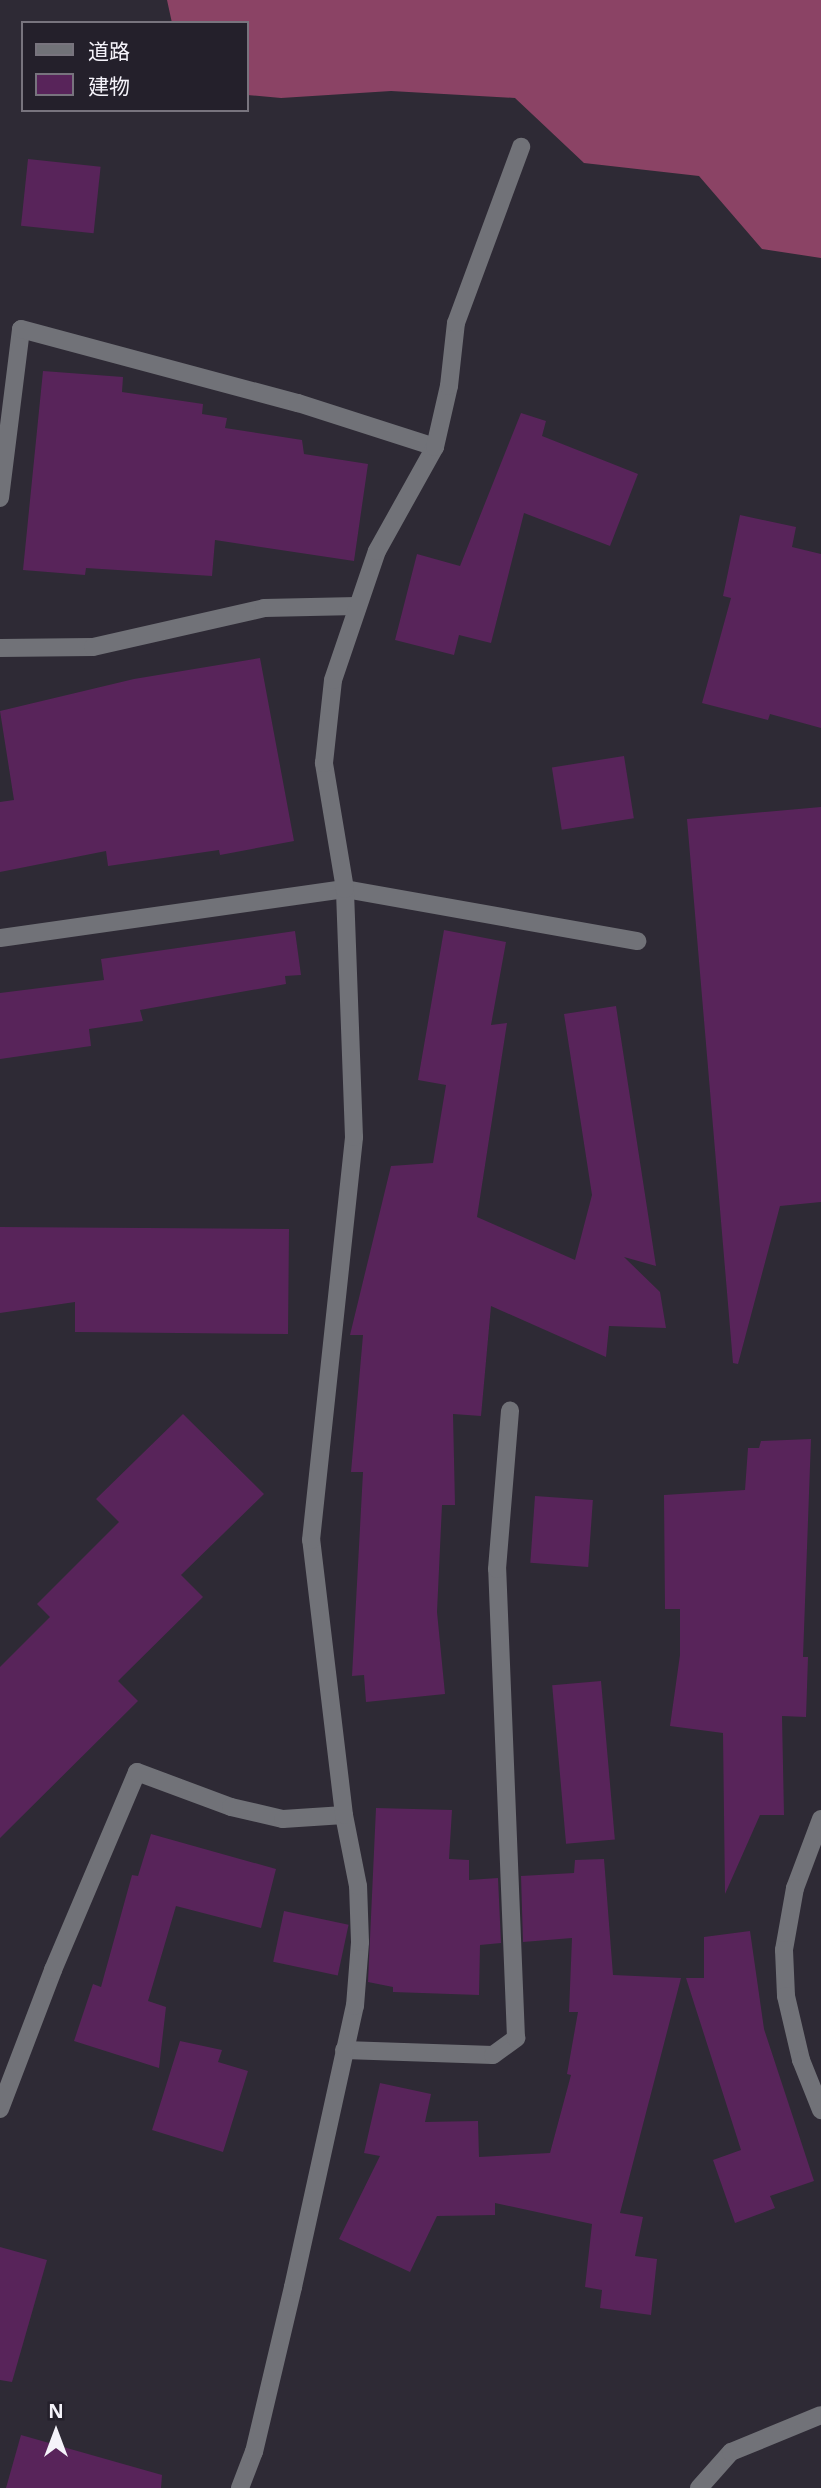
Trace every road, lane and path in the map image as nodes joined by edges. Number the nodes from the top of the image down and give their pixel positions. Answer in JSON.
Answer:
{"nodes":[{"id":1,"x":521,"y":147,"type":"dead end"},
{"id":2,"x":435,"y":447,"type":"junction"},
{"id":3,"x":0,"y":498,"type":"edge"},
{"id":4,"x":357,"y":606,"type":"junction"},
{"id":5,"x":0,"y":648,"type":"edge"},
{"id":6,"x":345,"y":889,"type":"junction"},
{"id":7,"x":0,"y":938,"type":"edge"},
{"id":8,"x":637,"y":941,"type":"dead end"},
{"id":9,"x":510,"y":1411,"type":"dead end"},
{"id":10,"x":344,"y":1815,"type":"junction"},
{"id":11,"x":821,"y":1819,"type":"edge"},
{"id":12,"x":344,"y":2050,"type":"junction"},
{"id":13,"x":0,"y":2109,"type":"edge"},
{"id":14,"x":821,"y":2110,"type":"edge"},
{"id":15,"x":821,"y":2415,"type":"edge"},
{"id":16,"x":240,"y":2488,"type":"edge"},
{"id":17,"x":699,"y":2488,"type":"edge"}],
"edges":[{"from":1,"to":2,"type":"street"},
{"from":2,"to":3,"type":"street"},
{"from":2,"to":4,"type":"street"},
{"from":4,"to":5,"type":"street"},
{"from":4,"to":6,"type":"street"},
{"from":6,"to":7,"type":"street"},
{"from":6,"to":8,"type":"street"},
{"from":6,"to":10,"type":"street"},
{"from":9,"to":12,"type":"street"},
{"from":10,"to":12,"type":"street"},
{"from":10,"to":13,"type":"street"},
{"from":11,"to":14,"type":"street"},
{"from":12,"to":16,"type":"street"},
{"from":15,"to":17,"type":"street"}]}
